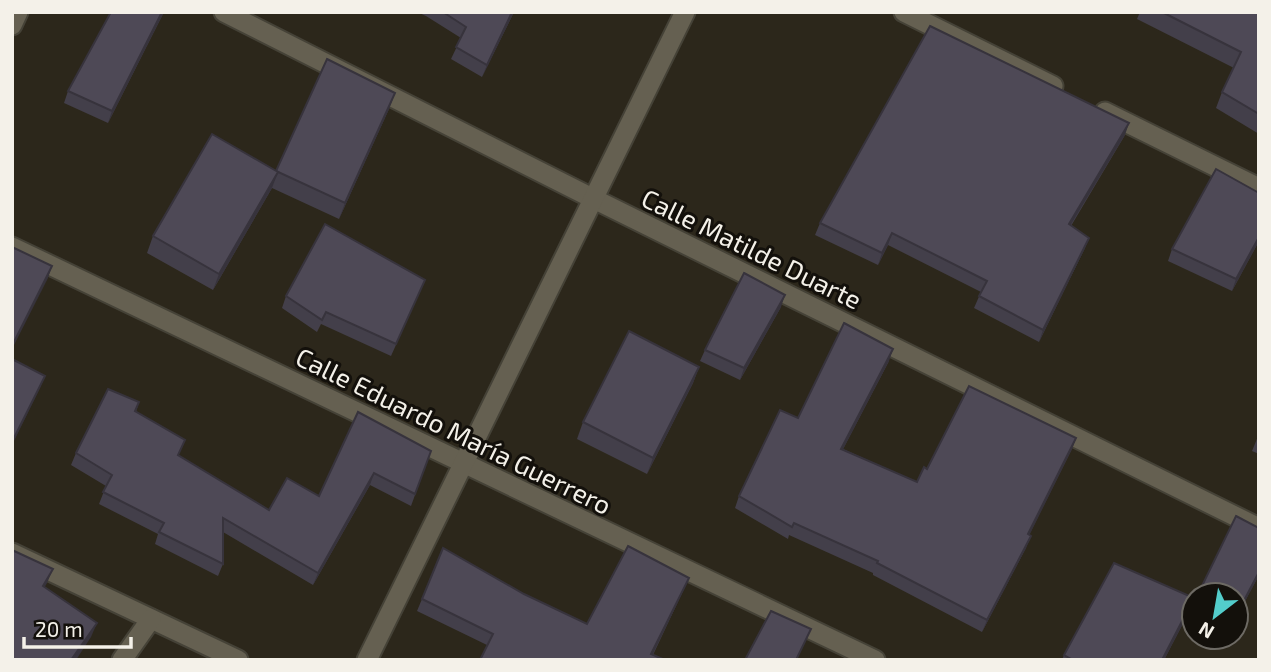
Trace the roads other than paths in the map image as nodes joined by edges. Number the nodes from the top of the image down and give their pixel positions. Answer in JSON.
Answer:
{"nodes":[{"id":1,"x":18,"y":12,"type":"edge"},
{"id":2,"x":224,"y":12,"type":"edge"},
{"id":3,"x":685,"y":12,"type":"edge"},
{"id":4,"x":904,"y":12,"type":"edge"},
{"id":5,"x":12,"y":25,"type":"edge"},
{"id":6,"x":1259,"y":188,"type":"edge"},
{"id":7,"x":594,"y":199,"type":"junction"},
{"id":8,"x":12,"y":247,"type":"edge"},
{"id":9,"x":464,"y":465,"type":"junction"},
{"id":10,"x":1259,"y":528,"type":"edge"},
{"id":11,"x":12,"y":553,"type":"edge"},
{"id":12,"x":151,"y":619,"type":"junction"},
{"id":13,"x":122,"y":660,"type":"edge"},
{"id":14,"x":238,"y":660,"type":"edge"},
{"id":15,"x":367,"y":660,"type":"edge"},
{"id":16,"x":874,"y":660,"type":"edge"}],
"edges":[{"from":1,"to":5,"type":"street"},
{"from":2,"to":7,"type":"street","name":"Calle Matilde Duarte"},
{"from":3,"to":7,"type":"street"},
{"from":4,"to":6,"type":"street"},
{"from":7,"to":9,"type":"street"},
{"from":7,"to":10,"type":"street","name":"Calle Matilde Duarte"},
{"from":8,"to":9,"type":"street","name":"Calle Eduardo María Guerrero"},
{"from":9,"to":15,"type":"street"},
{"from":9,"to":16,"type":"street","name":"Calle Eduardo María Guerrero"},
{"from":11,"to":12,"type":"street"},
{"from":12,"to":13,"type":"street"},
{"from":12,"to":14,"type":"street"}]}
